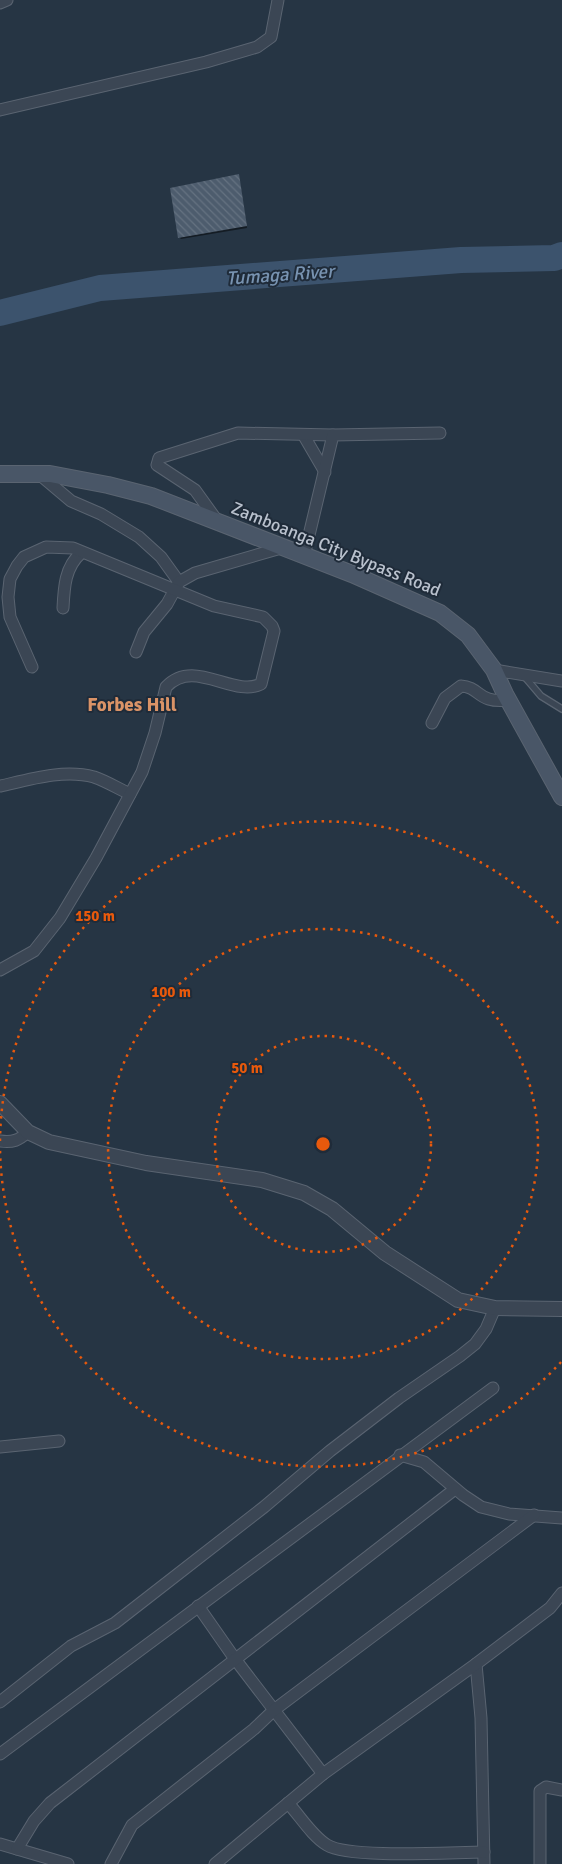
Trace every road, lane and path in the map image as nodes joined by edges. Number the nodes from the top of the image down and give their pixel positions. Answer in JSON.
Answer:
{"nodes":[{"id":1,"x":7,"y":0,"type":"edge"},
{"id":2,"x":278,"y":0,"type":"edge"},
{"id":3,"x":0,"y":4,"type":"edge"},
{"id":4,"x":0,"y":110,"type":"edge"},
{"id":5,"x":440,"y":433,"type":"dead end"},
{"id":6,"x":333,"y":435,"type":"junction"},
{"id":7,"x":304,"y":436,"type":"junction"},
{"id":8,"x":324,"y":472,"type":"junction"},
{"id":9,"x":0,"y":474,"type":"edge"},
{"id":10,"x":39,"y":474,"type":"junction"},
{"id":11,"x":218,"y":523,"type":"junction"},
{"id":12,"x":281,"y":548,"type":"junction"},
{"id":13,"x":81,"y":553,"type":"junction"},
{"id":14,"x":304,"y":556,"type":"junction"},
{"id":15,"x":177,"y":587,"type":"junction"},
{"id":16,"x":63,"y":608,"type":"dead end"},
{"id":17,"x":136,"y":652,"type":"dead end"},
{"id":18,"x":32,"y":667,"type":"dead end"},
{"id":19,"x":494,"y":670,"type":"junction"},
{"id":20,"x":524,"y":675,"type":"junction"},
{"id":21,"x":562,"y":681,"type":"edge"},
{"id":22,"x":509,"y":700,"type":"junction"},
{"id":23,"x":562,"y":709,"type":"edge"},
{"id":24,"x":432,"y":723,"type":"dead end"},
{"id":25,"x":1,"y":786,"type":"dead end"},
{"id":26,"x":130,"y":794,"type":"junction"},
{"id":27,"x":562,"y":798,"type":"edge"},
{"id":28,"x":0,"y":970,"type":"edge"},
{"id":29,"x":0,"y":1103,"type":"edge"},
{"id":30,"x":28,"y":1132,"type":"junction"},
{"id":31,"x":0,"y":1141,"type":"edge"},
{"id":32,"x":495,"y":1308,"type":"junction"},
{"id":33,"x":562,"y":1309,"type":"edge"},
{"id":34,"x":493,"y":1388,"type":"dead end"},
{"id":35,"x":59,"y":1440,"type":"dead end"},
{"id":36,"x":0,"y":1447,"type":"edge"},
{"id":37,"x":400,"y":1454,"type":"junction"},
{"id":38,"x":455,"y":1489,"type":"junction"},
{"id":39,"x":534,"y":1515,"type":"junction"},
{"id":40,"x":562,"y":1518,"type":"edge"},
{"id":41,"x":562,"y":1593,"type":"edge"},
{"id":42,"x":198,"y":1606,"type":"junction"},
{"id":43,"x":235,"y":1659,"type":"junction"},
{"id":44,"x":476,"y":1664,"type":"junction"},
{"id":45,"x":0,"y":1702,"type":"edge"},
{"id":46,"x":274,"y":1710,"type":"junction"},
{"id":47,"x":0,"y":1754,"type":"edge"},
{"id":48,"x":323,"y":1774,"type":"junction"},
{"id":49,"x":562,"y":1790,"type":"edge"},
{"id":50,"x":288,"y":1803,"type":"junction"},
{"id":51,"x":0,"y":1844,"type":"edge"},
{"id":52,"x":17,"y":1848,"type":"junction"},
{"id":53,"x":484,"y":1858,"type":"edge"},
{"id":54,"x":68,"y":1864,"type":"edge"},
{"id":55,"x":110,"y":1864,"type":"edge"},
{"id":56,"x":214,"y":1864,"type":"edge"},
{"id":57,"x":540,"y":1864,"type":"edge"}],
"edges":[{"from":1,"to":3,"type":"street"},
{"from":2,"to":4,"type":"street"},
{"from":5,"to":6,"type":"street"},
{"from":6,"to":7,"type":"street"},
{"from":6,"to":8,"type":"street"},
{"from":7,"to":8,"type":"street"},
{"from":7,"to":11,"type":"street"},
{"from":8,"to":14,"type":"street"},
{"from":9,"to":10,"type":"main road","name":"Zamboanga City Bypass Road"},
{"from":10,"to":11,"type":"main road","name":"Zamboanga City Bypass Road"},
{"from":10,"to":15,"type":"street"},
{"from":11,"to":12,"type":"main road","name":"Zamboanga City Bypass Road"},
{"from":12,"to":14,"type":"main road","name":"Zamboanga City Bypass Road"},
{"from":12,"to":15,"type":"street"},
{"from":13,"to":15,"type":"street"},
{"from":13,"to":16,"type":"street"},
{"from":13,"to":18,"type":"street"},
{"from":14,"to":19,"type":"main road","name":"Zamboanga City Bypass Road"},
{"from":15,"to":17,"type":"street"},
{"from":15,"to":26,"type":"street"},
{"from":19,"to":20,"type":"street"},
{"from":19,"to":22,"type":"main road","name":"Zamboanga City Bypass Road"},
{"from":20,"to":21,"type":"street"},
{"from":20,"to":23,"type":"lane"},
{"from":22,"to":24,"type":"street"},
{"from":22,"to":27,"type":"main road","name":"Zamboanga City Bypass Road"},
{"from":25,"to":26,"type":"street"},
{"from":26,"to":28,"type":"street"},
{"from":29,"to":30,"type":"street"},
{"from":30,"to":31,"type":"street"},
{"from":30,"to":32,"type":"street"},
{"from":32,"to":33,"type":"street"},
{"from":32,"to":45,"type":"street"},
{"from":34,"to":37,"type":"street"},
{"from":35,"to":36,"type":"street"},
{"from":37,"to":38,"type":"street"},
{"from":37,"to":42,"type":"street"},
{"from":38,"to":39,"type":"street"},
{"from":38,"to":43,"type":"street"},
{"from":39,"to":40,"type":"street"},
{"from":39,"to":46,"type":"street"},
{"from":41,"to":44,"type":"street"},
{"from":42,"to":43,"type":"street"},
{"from":42,"to":47,"type":"street"},
{"from":43,"to":46,"type":"street"},
{"from":43,"to":52,"type":"street"},
{"from":44,"to":48,"type":"street"},
{"from":44,"to":53,"type":"street"},
{"from":46,"to":48,"type":"street"},
{"from":46,"to":55,"type":"street"},
{"from":48,"to":50,"type":"street"},
{"from":49,"to":57,"type":"street"},
{"from":50,"to":53,"type":"street"},
{"from":50,"to":56,"type":"street"},
{"from":51,"to":52,"type":"street"},
{"from":52,"to":54,"type":"street"}]}
